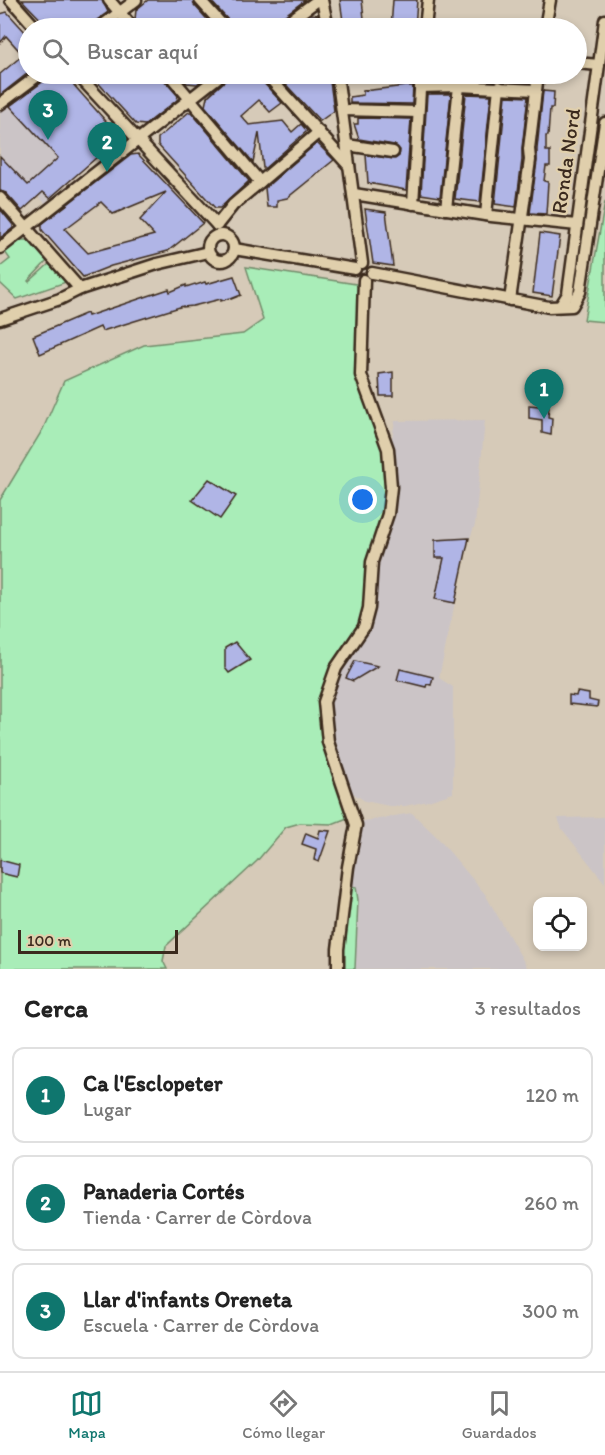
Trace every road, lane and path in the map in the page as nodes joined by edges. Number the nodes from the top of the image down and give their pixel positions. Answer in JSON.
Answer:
{"nodes":[{"id":1,"x":11,"y":0,"type":"edge"},
{"id":2,"x":109,"y":0,"type":"edge"},
{"id":3,"x":136,"y":0,"type":"edge"},
{"id":4,"x":200,"y":0,"type":"edge"},
{"id":5,"x":320,"y":0,"type":"edge"},
{"id":6,"x":428,"y":0,"type":"edge"},
{"id":7,"x":550,"y":0,"type":"edge"},
{"id":8,"x":120,"y":12,"type":"junction"},
{"id":9,"x":27,"y":18,"type":"edge"},
{"id":10,"x":112,"y":18,"type":"edge"},
{"id":11,"x":125,"y":18,"type":"edge"},
{"id":12,"x":216,"y":18,"type":"edge"},
{"id":13,"x":294,"y":18,"type":"edge"},
{"id":14,"x":325,"y":18,"type":"edge"},
{"id":15,"x":426,"y":18,"type":"edge"},
{"id":16,"x":547,"y":18,"type":"edge"},
{"id":17,"x":605,"y":20,"type":"edge"},
{"id":18,"x":587,"y":64,"type":"edge"},
{"id":19,"x":599,"y":65,"type":"junction"},
{"id":20,"x":27,"y":84,"type":"edge"},
{"id":21,"x":87,"y":84,"type":"edge"},
{"id":22,"x":178,"y":84,"type":"edge"},
{"id":23,"x":209,"y":84,"type":"edge"},
{"id":24,"x":275,"y":84,"type":"edge"},
{"id":25,"x":339,"y":84,"type":"edge"},
{"id":26,"x":420,"y":84,"type":"edge"},
{"id":27,"x":537,"y":84,"type":"edge"},
{"id":28,"x":459,"y":86,"type":"junction"},
{"id":29,"x":420,"y":87,"type":"junction"},
{"id":30,"x":499,"y":87,"type":"junction"},
{"id":31,"x":536,"y":90,"type":"junction"},
{"id":32,"x":190,"y":99,"type":"junction"},
{"id":33,"x":0,"y":104,"type":"edge"},
{"id":34,"x":343,"y":111,"type":"junction"},
{"id":35,"x":418,"y":112,"type":"junction"},
{"id":36,"x":605,"y":123,"type":"edge"},
{"id":37,"x":319,"y":132,"type":"junction"},
{"id":38,"x":139,"y":139,"type":"junction"},
{"id":39,"x":347,"y":145,"type":"junction"},
{"id":40,"x":393,"y":152,"type":"dead end"},
{"id":41,"x":349,"y":166,"type":"junction"},
{"id":42,"x":260,"y":182,"type":"junction"},
{"id":43,"x":354,"y":194,"type":"junction"},
{"id":44,"x":0,"y":198,"type":"edge"},
{"id":45,"x":413,"y":204,"type":"junction"},
{"id":46,"x":446,"y":209,"type":"junction"},
{"id":47,"x":486,"y":215,"type":"junction"},
{"id":48,"x":523,"y":220,"type":"junction"},
{"id":49,"x":577,"y":225,"type":"junction"},
{"id":50,"x":26,"y":226,"type":"junction"},
{"id":51,"x":218,"y":230,"type":"junction"},
{"id":52,"x":0,"y":248,"type":"edge"},
{"id":53,"x":234,"y":249,"type":"junction"},
{"id":54,"x":208,"y":252,"type":"junction"},
{"id":55,"x":358,"y":266,"type":"junction"},
{"id":56,"x":368,"y":277,"type":"junction"},
{"id":57,"x":80,"y":289,"type":"junction"},
{"id":58,"x":510,"y":300,"type":"junction"},
{"id":59,"x":566,"y":306,"type":"junction"},
{"id":60,"x":0,"y":319,"type":"edge"},
{"id":61,"x":338,"y":969,"type":"edge"}],
"edges":[{"from":1,"to":9,"type":"street"},
{"from":2,"to":8,"type":"street"},
{"from":3,"to":8,"type":"street"},
{"from":4,"to":12,"type":"street"},
{"from":5,"to":13,"type":"street"},
{"from":5,"to":14,"type":"street"},
{"from":6,"to":15,"type":"street"},
{"from":7,"to":16,"type":"street"},
{"from":8,"to":10,"type":"street"},
{"from":8,"to":11,"type":"street"},
{"from":17,"to":19,"type":"street","name":"Ronda Nord"},
{"from":18,"to":19,"type":"street"},
{"from":19,"to":49,"type":"street","name":"Ronda Nord"},
{"from":20,"to":33,"type":"street"},
{"from":21,"to":38,"type":"street"},
{"from":22,"to":32,"type":"street"},
{"from":23,"to":32,"type":"street"},
{"from":24,"to":37,"type":"street"},
{"from":25,"to":34,"type":"street"},
{"from":26,"to":29,"type":"street"},
{"from":27,"to":31,"type":"street"},
{"from":28,"to":29,"type":"street"},
{"from":28,"to":30,"type":"street"},
{"from":28,"to":46,"type":"street"},
{"from":29,"to":35,"type":"street"},
{"from":30,"to":31,"type":"street"},
{"from":30,"to":47,"type":"street"},
{"from":31,"to":48,"type":"street"},
{"from":32,"to":38,"type":"street"},
{"from":32,"to":42,"type":"street"},
{"from":34,"to":35,"type":"street"},
{"from":34,"to":39,"type":"street"},
{"from":35,"to":45,"type":"street"},
{"from":36,"to":59,"type":"street","name":"Ronda Nord"},
{"from":37,"to":41,"type":"street"},
{"from":37,"to":42,"type":"street"},
{"from":38,"to":50,"type":"street"},
{"from":38,"to":51,"type":"street"},
{"from":39,"to":40,"type":"street"},
{"from":39,"to":41,"type":"street"},
{"from":41,"to":43,"type":"street"},
{"from":42,"to":51,"type":"street"},
{"from":43,"to":45,"type":"street"},
{"from":43,"to":55,"type":"street"},
{"from":44,"to":50,"type":"street"},
{"from":45,"to":46,"type":"street"},
{"from":46,"to":47,"type":"street"},
{"from":47,"to":48,"type":"street"},
{"from":48,"to":49,"type":"street"},
{"from":48,"to":58,"type":"street"},
{"from":49,"to":59,"type":"street","name":"Ronda Nord"},
{"from":50,"to":52,"type":"street"},
{"from":50,"to":57,"type":"street"},
{"from":51,"to":53,"type":"street"},
{"from":51,"to":54,"type":"street"},
{"from":53,"to":54,"type":"street"},
{"from":53,"to":55,"type":"street"},
{"from":54,"to":57,"type":"street"},
{"from":55,"to":56,"type":"street"},
{"from":56,"to":58,"type":"street"},
{"from":56,"to":61,"type":"street"},
{"from":57,"to":60,"type":"street"},
{"from":58,"to":59,"type":"street"}]}
